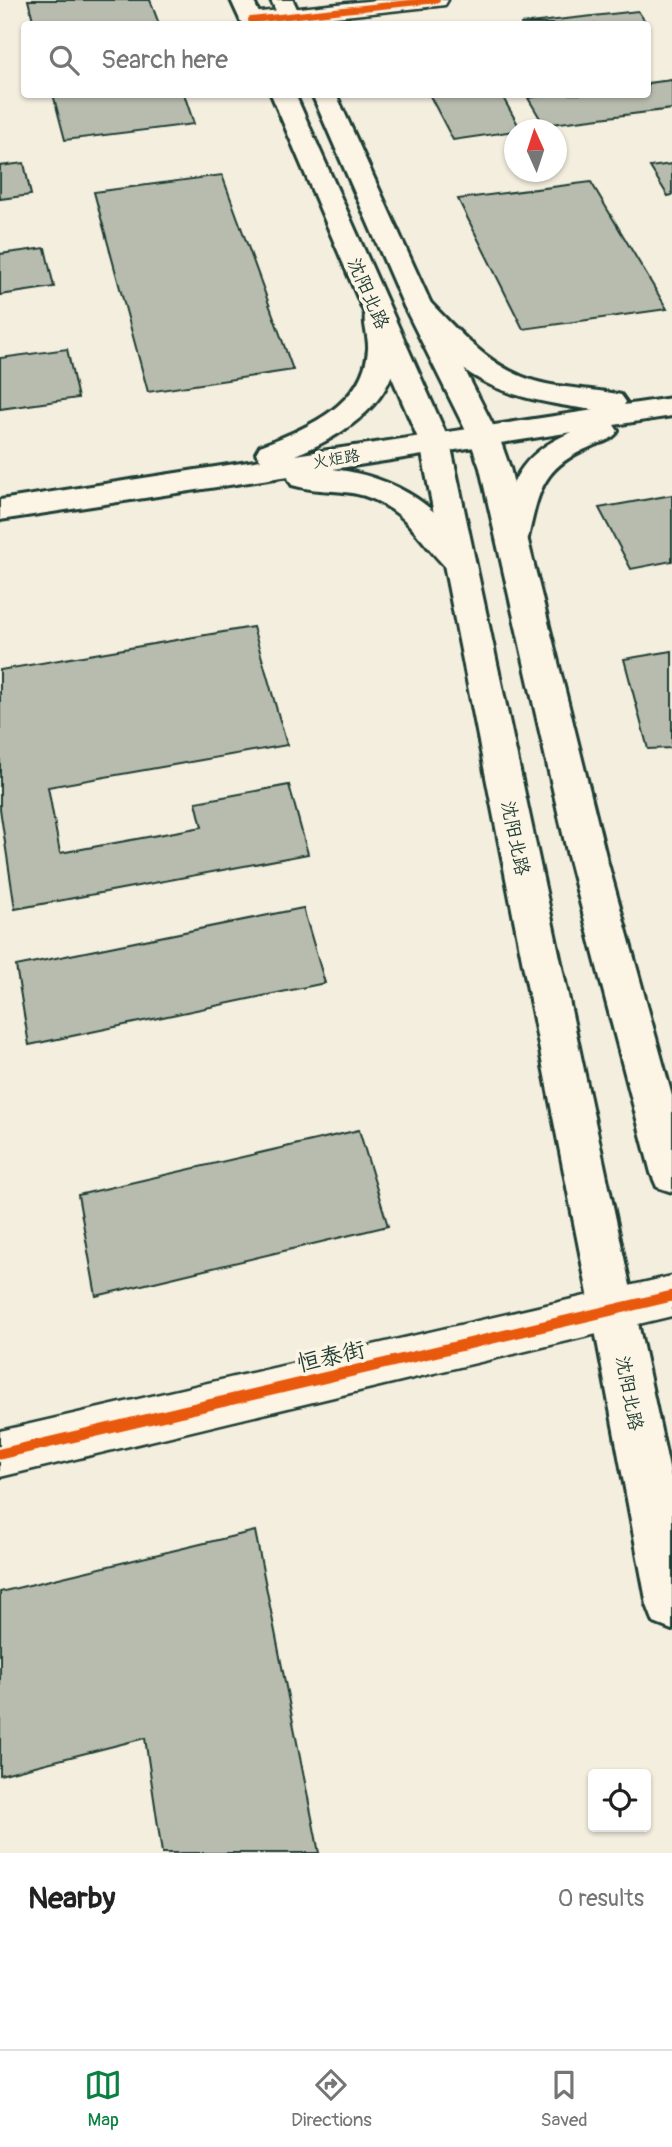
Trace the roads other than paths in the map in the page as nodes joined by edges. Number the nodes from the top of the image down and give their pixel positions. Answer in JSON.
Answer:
{"nodes":[{"id":1,"x":437,"y":0,"type":"edge"},
{"id":2,"x":288,"y":14,"type":"edge"},
{"id":3,"x":249,"y":15,"type":"edge"},
{"id":4,"x":285,"y":98,"type":"edge"},
{"id":5,"x":326,"y":98,"type":"edge"},
{"id":6,"x":418,"y":306,"type":"junction"},
{"id":7,"x":378,"y":312,"type":"junction"},
{"id":8,"x":669,"y":407,"type":"edge"},
{"id":9,"x":484,"y":437,"type":"junction"},
{"id":10,"x":435,"y":443,"type":"junction"},
{"id":11,"x":196,"y":480,"type":"junction"},
{"id":12,"x":0,"y":510,"type":"edge"},
{"id":13,"x":512,"y":538,"type":"junction"},
{"id":14,"x":459,"y":562,"type":"junction"},
{"id":15,"x":672,"y":1173,"type":"edge"},
{"id":16,"x":672,"y":1296,"type":"edge"},
{"id":17,"x":614,"y":1309,"type":"junction"},
{"id":18,"x":0,"y":1454,"type":"edge"},
{"id":19,"x":672,"y":1605,"type":"edge"}],
"edges":[{"from":1,"to":2,"type":"street"},
{"from":2,"to":3,"type":"street"},
{"from":4,"to":7,"type":"main road","name":"沈阳北路"},
{"from":5,"to":6,"type":"main road","name":"沈阳北路"},
{"from":6,"to":8,"type":"main road"},
{"from":6,"to":9,"type":"main road","name":"沈阳北路"},
{"from":7,"to":10,"type":"main road","name":"沈阳北路"},
{"from":7,"to":11,"type":"main road"},
{"from":8,"to":9,"type":"main road","name":"火炬路"},
{"from":8,"to":13,"type":"main road"},
{"from":9,"to":10,"type":"main road","name":"火炬路"},
{"from":9,"to":13,"type":"main road","name":"沈阳北路"},
{"from":10,"to":11,"type":"main road","name":"火炬路"},
{"from":10,"to":14,"type":"main road","name":"沈阳北路"},
{"from":11,"to":12,"type":"main road","name":"火炬路"},
{"from":11,"to":14,"type":"main road"},
{"from":13,"to":15,"type":"main road","name":"沈阳北路"},
{"from":14,"to":17,"type":"main road","name":"沈阳北路"},
{"from":16,"to":17,"type":"street","name":"恒泰街"},
{"from":17,"to":18,"type":"street","name":"恒泰街"},
{"from":17,"to":19,"type":"main road","name":"沈阳北路"}]}
